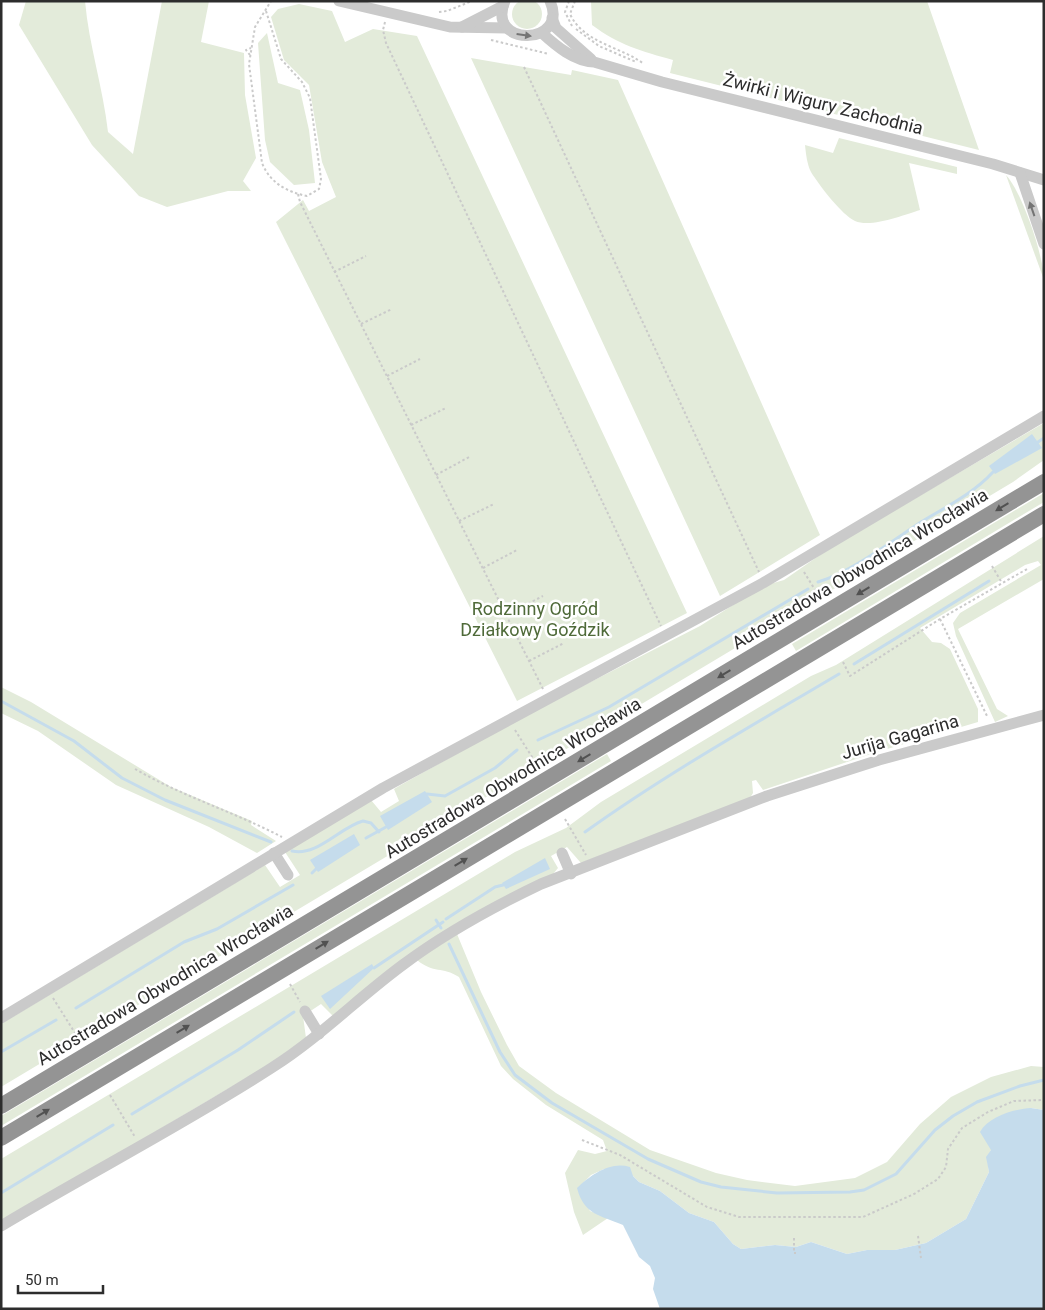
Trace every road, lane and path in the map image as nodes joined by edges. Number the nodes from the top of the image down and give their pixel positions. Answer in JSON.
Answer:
{"nodes":[{"id":1,"x":271,"y":1,"type":"edge"},
{"id":2,"x":339,"y":1,"type":"edge"},
{"id":3,"x":472,"y":1,"type":"edge"},
{"id":4,"x":569,"y":1,"type":"edge"},
{"id":5,"x":574,"y":1,"type":"edge"},
{"id":6,"x":552,"y":2,"type":"edge"},
{"id":7,"x":504,"y":4,"type":"edge"},
{"id":8,"x":266,"y":11,"type":"junction"},
{"id":9,"x":434,"y":13,"type":"dead end"},
{"id":10,"x":552,"y":18,"type":"junction"},
{"id":11,"x":462,"y":27,"type":"junction"},
{"id":12,"x":508,"y":28,"type":"junction"},
{"id":13,"x":383,"y":30,"type":"dead end"},
{"id":14,"x":542,"y":33,"type":"junction"},
{"id":15,"x":488,"y":38,"type":"dead end"},
{"id":16,"x":551,"y":54,"type":"dead end"},
{"id":17,"x":627,"y":59,"type":"dead end"},
{"id":18,"x":594,"y":62,"type":"junction"},
{"id":19,"x":646,"y":65,"type":"dead end"},
{"id":20,"x":524,"y":67,"type":"dead end"},
{"id":21,"x":1020,"y":174,"type":"junction"},
{"id":22,"x":1044,"y":180,"type":"edge"},
{"id":23,"x":298,"y":194,"type":"junction"},
{"id":24,"x":1044,"y":244,"type":"edge"},
{"id":25,"x":366,"y":256,"type":"dead end"},
{"id":26,"x":334,"y":272,"type":"junction"},
{"id":27,"x":392,"y":309,"type":"dead end"},
{"id":28,"x":360,"y":324,"type":"junction"},
{"id":29,"x":420,"y":359,"type":"dead end"},
{"id":30,"x":386,"y":376,"type":"junction"},
{"id":31,"x":446,"y":408,"type":"dead end"},
{"id":32,"x":1044,"y":416,"type":"edge"},
{"id":33,"x":411,"y":425,"type":"junction"},
{"id":34,"x":471,"y":456,"type":"dead end"},
{"id":35,"x":436,"y":475,"type":"junction"},
{"id":36,"x":1044,"y":482,"type":"edge"},
{"id":37,"x":494,"y":504,"type":"dead end"},
{"id":38,"x":1044,"y":514,"type":"edge"},
{"id":39,"x":459,"y":521,"type":"junction"},
{"id":40,"x":517,"y":550,"type":"dead end"},
{"id":41,"x":992,"y":566,"type":"dead end"},
{"id":42,"x":483,"y":568,"type":"junction"},
{"id":43,"x":1027,"y":569,"type":"dead end"},
{"id":44,"x":759,"y":573,"type":"dead end"},
{"id":45,"x":811,"y":583,"type":"dead end"},
{"id":46,"x":1002,"y":583,"type":"junction"},
{"id":47,"x":817,"y":593,"type":"dead end"},
{"id":48,"x":543,"y":596,"type":"dead end"},
{"id":49,"x":506,"y":615,"type":"junction"},
{"id":50,"x":940,"y":619,"type":"junction"},
{"id":51,"x":661,"y":627,"type":"dead end"},
{"id":52,"x":564,"y":643,"type":"dead end"},
{"id":53,"x":529,"y":661,"type":"junction"},
{"id":54,"x":842,"y":662,"type":"dead end"},
{"id":55,"x":542,"y":688,"type":"dead end"},
{"id":56,"x":1044,"y":715,"type":"edge"},
{"id":57,"x":993,"y":729,"type":"junction"},
{"id":58,"x":520,"y":738,"type":"dead end"},
{"id":59,"x":539,"y":768,"type":"dead end"},
{"id":60,"x":134,"y":769,"type":"dead end"},
{"id":61,"x":565,"y":819,"type":"dead end"},
{"id":62,"x":579,"y":842,"type":"dead end"},
{"id":63,"x":288,"y":844,"type":"junction"},
{"id":64,"x":274,"y":853,"type":"junction"},
{"id":65,"x":562,"y":853,"type":"dead end"},
{"id":66,"x":571,"y":874,"type":"junction"},
{"id":67,"x":288,"y":875,"type":"dead end"},
{"id":68,"x":290,"y":984,"type":"dead end"},
{"id":69,"x":48,"y":990,"type":"junction"},
{"id":70,"x":306,"y":1011,"type":"joint"},
{"id":71,"x":1,"y":1018,"type":"edge"},
{"id":72,"x":319,"y":1034,"type":"junction"},
{"id":73,"x":80,"y":1041,"type":"dead end"},
{"id":74,"x":110,"y":1095,"type":"dead end"},
{"id":75,"x":1044,"y":1100,"type":"edge"},
{"id":76,"x":1,"y":1106,"type":"edge"},
{"id":77,"x":1,"y":1138,"type":"edge"},
{"id":78,"x":582,"y":1140,"type":"dead end"},
{"id":79,"x":140,"y":1145,"type":"junction"},
{"id":80,"x":1,"y":1226,"type":"edge"},
{"id":81,"x":918,"y":1236,"type":"dead end"},
{"id":82,"x":794,"y":1238,"type":"dead end"},
{"id":83,"x":794,"y":1253,"type":"dead end"},
{"id":84,"x":921,"y":1258,"type":"dead end"}],
"edges":[{"from":1,"to":8,"type":"path"},
{"from":2,"to":11,"type":"street"},
{"from":3,"to":9,"type":"path"},
{"from":4,"to":17,"type":"path"},
{"from":5,"to":19,"type":"path"},
{"from":6,"to":10,"type":"street"},
{"from":7,"to":11,"type":"street"},
{"from":7,"to":12,"type":"street"},
{"from":8,"to":23,"type":"path"},
{"from":8,"to":23,"type":"path"},
{"from":10,"to":14,"type":"street"},
{"from":10,"to":18,"type":"street"},
{"from":11,"to":12,"type":"street"},
{"from":12,"to":14,"type":"street","one_way":true},
{"from":13,"to":51,"type":"path"},
{"from":14,"to":18,"type":"street","name":"Żwirki i Wigury Zachodnia"},
{"from":15,"to":16,"type":"path"},
{"from":18,"to":21,"type":"street","name":"Żwirki i Wigury Zachodnia"},
{"from":20,"to":44,"type":"path"},
{"from":21,"to":22,"type":"street","name":"Żwirki i Wigury Zachodnia"},
{"from":24,"to":21,"type":"street","one_way":true},
{"from":23,"to":26,"type":"path"},
{"from":25,"to":26,"type":"path"},
{"from":26,"to":28,"type":"path"},
{"from":27,"to":28,"type":"path"},
{"from":28,"to":30,"type":"path"},
{"from":29,"to":30,"type":"path"},
{"from":30,"to":33,"type":"path"},
{"from":31,"to":33,"type":"path"},
{"from":32,"to":63,"type":"street"},
{"from":33,"to":35,"type":"path"},
{"from":34,"to":35,"type":"path"},
{"from":35,"to":39,"type":"path"},
{"from":36,"to":76,"type":"highway","name":"Autostradowa Obwodnica Wrocławia","one_way":true},
{"from":37,"to":39,"type":"path"},
{"from":77,"to":38,"type":"highway","one_way":true},
{"from":39,"to":42,"type":"path"},
{"from":40,"to":42,"type":"path"},
{"from":41,"to":46,"type":"path"},
{"from":42,"to":49,"type":"path"},
{"from":43,"to":46,"type":"path"},
{"from":45,"to":47,"type":"path"},
{"from":46,"to":50,"type":"path"},
{"from":48,"to":49,"type":"path"},
{"from":49,"to":53,"type":"path"},
{"from":50,"to":54,"type":"path"},
{"from":50,"to":57,"type":"path"},
{"from":52,"to":53,"type":"path"},
{"from":53,"to":55,"type":"path"},
{"from":56,"to":57,"type":"street","name":"Jurija Gagarina"},
{"from":57,"to":66,"type":"street","name":"Jurija Gagarina"},
{"from":58,"to":59,"type":"path"},
{"from":60,"to":63,"type":"path"},
{"from":61,"to":62,"type":"path"},
{"from":63,"to":64,"type":"street"},
{"from":64,"to":67,"type":"street"},
{"from":64,"to":69,"type":"street"},
{"from":65,"to":66,"type":"street"},
{"from":66,"to":72,"type":"street","name":"Jurija Gagarina"},
{"from":68,"to":70,"type":"path"},
{"from":69,"to":71,"type":"street"},
{"from":69,"to":73,"type":"path"},
{"from":70,"to":72,"type":"street"},
{"from":72,"to":79,"type":"street","name":"Jurija Gagarina"},
{"from":74,"to":79,"type":"path"},
{"from":75,"to":78,"type":"path"},
{"from":79,"to":80,"type":"street","name":"Jurija Gagarina"},
{"from":81,"to":84,"type":"path"},
{"from":82,"to":83,"type":"path"}]}
